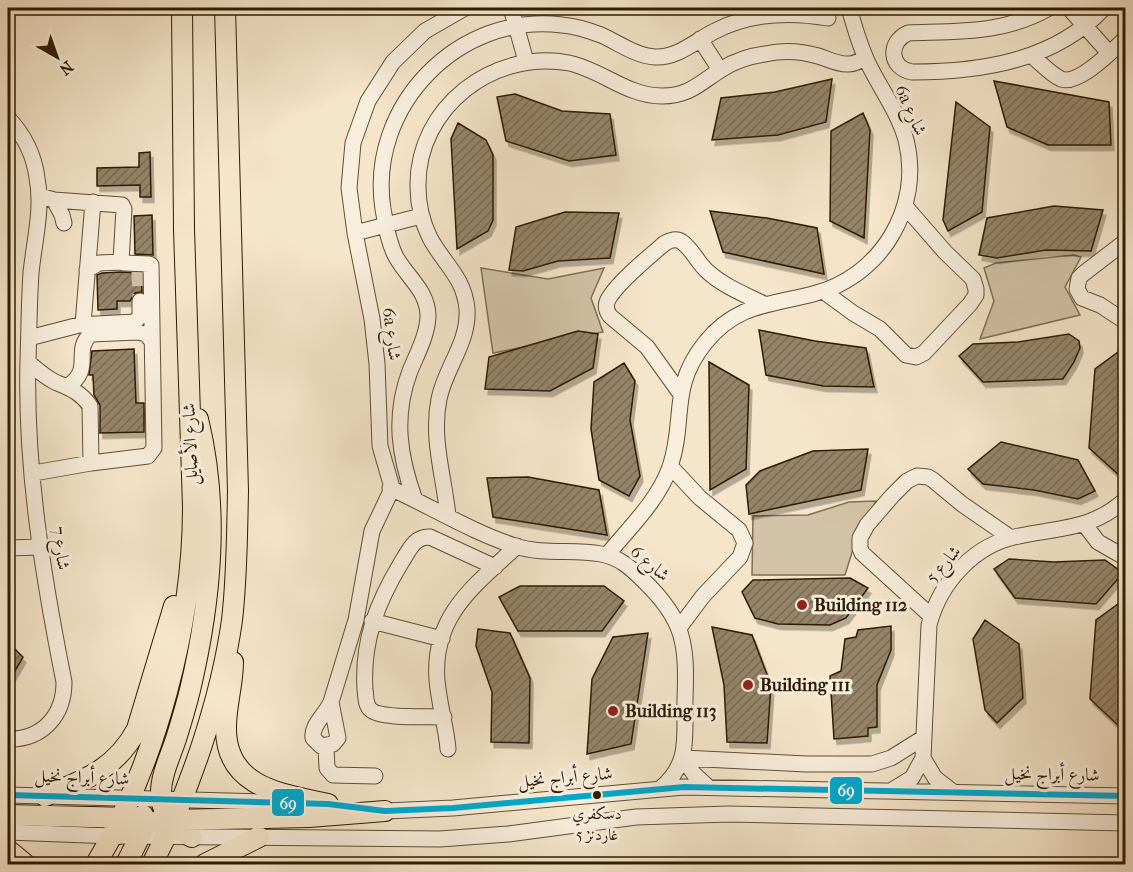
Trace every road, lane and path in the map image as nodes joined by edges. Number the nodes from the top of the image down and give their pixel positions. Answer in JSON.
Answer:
{"nodes":[{"id":1,"x":182,"y":8,"type":"edge"},
{"id":2,"x":465,"y":8,"type":"edge"},
{"id":3,"x":511,"y":8,"type":"edge"},
{"id":4,"x":849,"y":8,"type":"edge"},
{"id":5,"x":1049,"y":8,"type":"edge"},
{"id":6,"x":1069,"y":8,"type":"edge"},
{"id":7,"x":1104,"y":8,"type":"edge"},
{"id":8,"x":226,"y":12,"type":"edge"},
{"id":9,"x":828,"y":18,"type":"dead end"},
{"id":10,"x":1085,"y":25,"type":"junction"},
{"id":11,"x":516,"y":26,"type":"junction"},
{"id":12,"x":1125,"y":38,"type":"edge"},
{"id":13,"x":700,"y":39,"type":"junction"},
{"id":14,"x":1109,"y":53,"type":"junction"},
{"id":15,"x":1032,"y":56,"type":"junction"},
{"id":16,"x":894,"y":59,"type":"junction"},
{"id":17,"x":526,"y":61,"type":"junction"},
{"id":18,"x":868,"y":63,"type":"junction"},
{"id":19,"x":720,"y":70,"type":"junction"},
{"id":20,"x":8,"y":118,"type":"edge"},
{"id":21,"x":47,"y":198,"type":"junction"},
{"id":22,"x":93,"y":202,"type":"junction"},
{"id":23,"x":905,"y":206,"type":"junction"},
{"id":24,"x":421,"y":216,"type":"junction"},
{"id":25,"x":64,"y":223,"type":"dead end"},
{"id":26,"x":386,"y":225,"type":"junction"},
{"id":27,"x":355,"y":233,"type":"junction"},
{"id":28,"x":1125,"y":241,"type":"edge"},
{"id":29,"x":131,"y":266,"type":"junction"},
{"id":30,"x":87,"y":270,"type":"junction"},
{"id":31,"x":823,"y":291,"type":"junction"},
{"id":32,"x":135,"y":301,"type":"tunnel mouth"},
{"id":33,"x":764,"y":304,"type":"junction"},
{"id":34,"x":1125,"y":322,"type":"edge"},
{"id":35,"x":83,"y":324,"type":"junction"},
{"id":36,"x":29,"y":338,"type":"junction"},
{"id":37,"x":151,"y":340,"type":"junction"},
{"id":38,"x":28,"y":362,"type":"junction"},
{"id":39,"x":188,"y":375,"type":"junction"},
{"id":40,"x":68,"y":386,"type":"junction"},
{"id":41,"x":680,"y":393,"type":"junction"},
{"id":42,"x":92,"y":463,"type":"junction"},
{"id":43,"x":670,"y":466,"type":"junction"},
{"id":44,"x":34,"y":473,"type":"junction"},
{"id":45,"x":390,"y":488,"type":"junction"},
{"id":46,"x":1125,"y":499,"type":"edge"},
{"id":47,"x":415,"y":500,"type":"junction"},
{"id":48,"x":448,"y":516,"type":"junction"},
{"id":49,"x":1085,"y":525,"type":"junction"},
{"id":50,"x":1011,"y":537,"type":"junction"},
{"id":51,"x":517,"y":546,"type":"junction"},
{"id":52,"x":40,"y":547,"type":"junction"},
{"id":53,"x":8,"y":548,"type":"edge"},
{"id":54,"x":191,"y":552,"type":"junction"},
{"id":55,"x":607,"y":555,"type":"junction"},
{"id":56,"x":1125,"y":558,"type":"edge"},
{"id":57,"x":495,"y":567,"type":"junction"},
{"id":58,"x":932,"y":616,"type":"junction"},
{"id":59,"x":232,"y":621,"type":"junction"},
{"id":60,"x":372,"y":621,"type":"junction"},
{"id":61,"x":679,"y":628,"type":"junction"},
{"id":62,"x":442,"y":639,"type":"junction"},
{"id":63,"x":331,"y":702,"type":"junction"},
{"id":64,"x":444,"y":717,"type":"junction"},
{"id":65,"x":923,"y":738,"type":"junction"},
{"id":66,"x":8,"y":739,"type":"edge"},
{"id":67,"x":326,"y":747,"type":"junction"},
{"id":68,"x":448,"y":749,"type":"dead end"},
{"id":69,"x":683,"y":758,"type":"junction"},
{"id":70,"x":922,"y":758,"type":"junction"},
{"id":71,"x":375,"y":777,"type":"dead end"},
{"id":72,"x":708,"y":787,"type":"junction"},
{"id":73,"x":661,"y":788,"type":"junction"},
{"id":74,"x":893,"y":790,"type":"junction"},
{"id":75,"x":953,"y":792,"type":"junction"},
{"id":76,"x":8,"y":795,"type":"edge"},
{"id":77,"x":45,"y":796,"type":"junction"},
{"id":78,"x":1125,"y":796,"type":"edge"},
{"id":79,"x":131,"y":798,"type":"junction"},
{"id":80,"x":328,"y":804,"type":"junction"},
{"id":81,"x":385,"y":811,"type":"junction"},
{"id":82,"x":8,"y":815,"type":"edge"},
{"id":83,"x":169,"y":816,"type":"junction"},
{"id":84,"x":1125,"y":824,"type":"edge"},
{"id":85,"x":143,"y":826,"type":"junction"},
{"id":86,"x":117,"y":827,"type":"junction"},
{"id":87,"x":8,"y":832,"type":"edge"},
{"id":88,"x":192,"y":837,"type":"joint"},
{"id":89,"x":259,"y":837,"type":"junction"},
{"id":90,"x":8,"y":850,"type":"edge"},
{"id":91,"x":25,"y":864,"type":"edge"},
{"id":92,"x":96,"y":864,"type":"edge"},
{"id":93,"x":126,"y":864,"type":"edge"},
{"id":94,"x":152,"y":864,"type":"edge"},
{"id":95,"x":205,"y":864,"type":"edge"}],
"edges":[{"from":1,"to":39,"type":"main road","name":"شارع الأصايل"},
{"from":2,"to":27,"type":"street","name":"6a شارع"},
{"from":3,"to":11,"type":"street"},
{"from":4,"to":18,"type":"street","name":"6a شارع"},
{"from":5,"to":16,"type":"street"},
{"from":6,"to":10,"type":"street"},
{"from":7,"to":10,"type":"street"},
{"from":8,"to":59,"type":"main road"},
{"from":9,"to":13,"type":"street"},
{"from":10,"to":14,"type":"street"},
{"from":10,"to":15,"type":"street"},
{"from":11,"to":13,"type":"street"},
{"from":11,"to":17,"type":"street"},
{"from":11,"to":26,"type":"street"},
{"from":12,"to":14,"type":"street"},
{"from":13,"to":19,"type":"street"},
{"from":14,"to":15,"type":"street"},
{"from":15,"to":16,"type":"street"},
{"from":16,"to":18,"type":"street"},
{"from":17,"to":19,"type":"street"},
{"from":17,"to":24,"type":"street"},
{"from":18,"to":19,"type":"street"},
{"from":18,"to":23,"type":"street","name":"6a شارع"},
{"from":20,"to":21,"type":"street","name":"شارع 7"},
{"from":21,"to":22,"type":"street"},
{"from":21,"to":25,"type":"street"},
{"from":21,"to":36,"type":"street","name":"شارع 7"},
{"from":22,"to":29,"type":"street"},
{"from":22,"to":30,"type":"street"},
{"from":23,"to":31,"type":"street","name":"6a شارع"},
{"from":23,"to":31,"type":"street"},
{"from":24,"to":26,"type":"street"},
{"from":24,"to":48,"type":"street"},
{"from":26,"to":27,"type":"street"},
{"from":26,"to":47,"type":"street"},
{"from":27,"to":45,"type":"street","name":"6a شارع"},
{"from":28,"to":34,"type":"street"},
{"from":29,"to":30,"type":"street"},
{"from":29,"to":37,"type":"street"},
{"from":30,"to":35,"type":"street"},
{"from":31,"to":33,"type":"street","name":"6a شارع"},
{"from":32,"to":35,"type":"street"},
{"from":33,"to":41,"type":"street","name":"6a شارع"},
{"from":33,"to":41,"type":"street"},
{"from":35,"to":36,"type":"street"},
{"from":36,"to":38,"type":"street","name":"شارع 7"},
{"from":37,"to":40,"type":"street"},
{"from":37,"to":42,"type":"street"},
{"from":38,"to":40,"type":"street"},
{"from":38,"to":44,"type":"street","name":"شارع 7"},
{"from":39,"to":54,"type":"main road","name":"شارع الأصايل"},
{"from":39,"to":83,"type":"main road"},
{"from":40,"to":42,"type":"street"},
{"from":41,"to":43,"type":"street","name":"6a شارع"},
{"from":42,"to":44,"type":"street"},
{"from":43,"to":55,"type":"street","name":"6a شارع"},
{"from":43,"to":61,"type":"street"},
{"from":44,"to":52,"type":"street","name":"شارع 7"},
{"from":45,"to":47,"type":"street","name":"شارع 6"},
{"from":45,"to":63,"type":"street"},
{"from":46,"to":49,"type":"street","name":"شارع 5"},
{"from":47,"to":48,"type":"street","name":"شارع 6"},
{"from":48,"to":51,"type":"street","name":"شارع 6"},
{"from":49,"to":50,"type":"street","name":"شارع 5"},
{"from":49,"to":56,"type":"street"},
{"from":50,"to":58,"type":"street","name":"شارع 5"},
{"from":50,"to":58,"type":"street"},
{"from":51,"to":55,"type":"street","name":"شارع 6"},
{"from":51,"to":57,"type":"street"},
{"from":52,"to":53,"type":"street"},
{"from":52,"to":66,"type":"street","name":"شارع 7"},
{"from":54,"to":77,"type":"main road"},
{"from":54,"to":79,"type":"main road","name":"شارع الأصايل"},
{"from":55,"to":61,"type":"street","name":"شارع 6"},
{"from":57,"to":60,"type":"street"},
{"from":57,"to":62,"type":"street"},
{"from":58,"to":65,"type":"street","name":"شارع 5"},
{"from":59,"to":80,"type":"main road"},
{"from":59,"to":83,"type":"main road"},
{"from":60,"to":62,"type":"street"},
{"from":60,"to":64,"type":"street"},
{"from":61,"to":69,"type":"street","name":"شارع 6"},
{"from":62,"to":64,"type":"street"},
{"from":63,"to":67,"type":"street"},
{"from":63,"to":67,"type":"street"},
{"from":64,"to":68,"type":"street"},
{"from":65,"to":69,"type":"street"},
{"from":65,"to":70,"type":"street","name":"شارع 5"},
{"from":67,"to":71,"type":"street"},
{"from":69,"to":72,"type":"street"},
{"from":69,"to":73,"type":"street"},
{"from":70,"to":74,"type":"street"},
{"from":70,"to":75,"type":"street"},
{"from":72,"to":73,"type":"street","name":"شارع أبراج نخيل"},
{"from":72,"to":74,"type":"street","name":"شارع أبراج نخيل"},
{"from":73,"to":81,"type":"street","name":"شارع أبراج نخيل"},
{"from":74,"to":75,"type":"street","name":"شارع أبراج نخيل"},
{"from":75,"to":78,"type":"street","name":"شارع أبراج نخيل"},
{"from":76,"to":77,"type":"street","name":"شارع أبراج نخيل"},
{"from":77,"to":79,"type":"street","name":"شارع أبراج نخيل"},
{"from":79,"to":83,"type":"street","name":"شارع أبراج نخيل"},
{"from":79,"to":85,"type":"main road"},
{"from":79,"to":86,"type":"main road","name":"شارع الأصايل"},
{"from":80,"to":81,"type":"street","name":"شارع أبراج نخيل"},
{"from":80,"to":83,"type":"street","name":"شارع أبراج نخيل"},
{"from":81,"to":83,"type":"main road"},
{"from":82,"to":86,"type":"main road"},
{"from":83,"to":85,"type":"main road"},
{"from":83,"to":88,"type":"main road"},
{"from":83,"to":94,"type":"main road"},
{"from":84,"to":89,"type":"street"},
{"from":85,"to":86,"type":"main road"},
{"from":85,"to":93,"type":"main road"},
{"from":86,"to":87,"type":"street"},
{"from":86,"to":92,"type":"main road","name":"شارع الأصايل"},
{"from":88,"to":89,"type":"street"},
{"from":89,"to":95,"type":"main road"},
{"from":90,"to":91,"type":"main road"}]}
